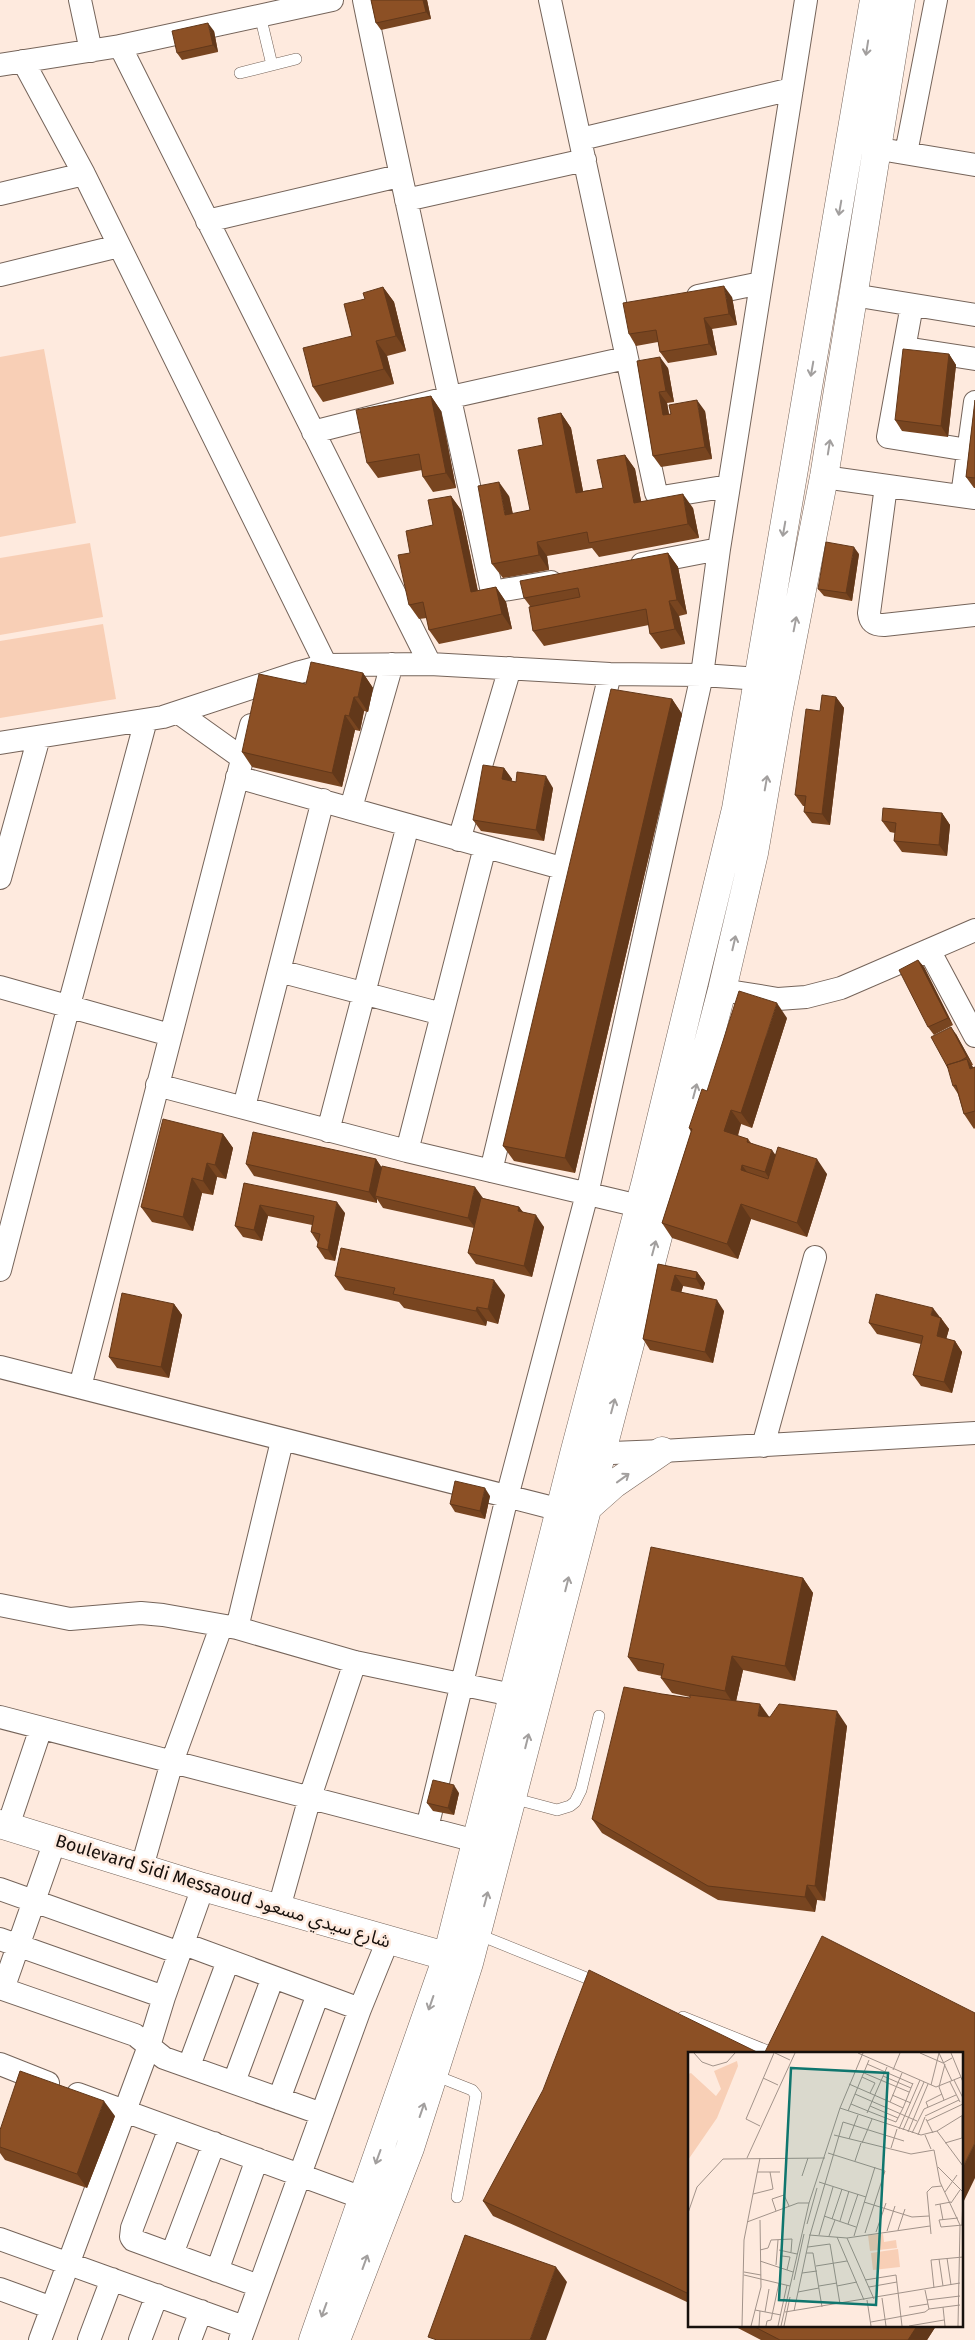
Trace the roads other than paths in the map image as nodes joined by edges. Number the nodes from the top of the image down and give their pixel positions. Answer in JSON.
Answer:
{"nodes":[{"id":1,"x":80,"y":0,"type":"edge"},
{"id":2,"x":332,"y":0,"type":"edge"},
{"id":3,"x":364,"y":0,"type":"edge"},
{"id":4,"x":550,"y":0,"type":"edge"},
{"id":5,"x":806,"y":0,"type":"edge"},
{"id":6,"x":874,"y":0,"type":"edge"},
{"id":7,"x":901,"y":0,"type":"edge"},
{"id":8,"x":936,"y":0,"type":"edge"},
{"id":9,"x":260,"y":16,"type":"junction"},
{"id":10,"x":120,"y":46,"type":"junction"},
{"id":11,"x":90,"y":52,"type":"junction"},
{"id":12,"x":296,"y":59,"type":"dead end"},
{"id":13,"x":24,"y":60,"type":"junction"},
{"id":14,"x":0,"y":65,"type":"edge"},
{"id":15,"x":272,"y":65,"type":"junction"},
{"id":16,"x":240,"y":72,"type":"dead end"},
{"id":17,"x":792,"y":89,"type":"junction"},
{"id":18,"x":583,"y":150,"type":"junction"},
{"id":19,"x":906,"y":153,"type":"junction"},
{"id":20,"x":866,"y":159,"type":"junction"},
{"id":21,"x":975,"y":165,"type":"edge"},
{"id":22,"x":84,"y":174,"type":"junction"},
{"id":23,"x":399,"y":176,"type":"junction"},
{"id":24,"x":0,"y":194,"type":"edge"},
{"id":25,"x":406,"y":200,"type":"junction"},
{"id":26,"x":207,"y":221,"type":"junction"},
{"id":27,"x":119,"y":246,"type":"junction"},
{"id":28,"x":0,"y":275,"type":"edge"},
{"id":29,"x":761,"y":283,"type":"junction"},
{"id":30,"x":853,"y":295,"type":"junction"},
{"id":31,"x":674,"y":300,"type":"edge"},
{"id":32,"x":912,"y":305,"type":"junction"},
{"id":33,"x":975,"y":315,"type":"edge"},
{"id":34,"x":905,"y":348,"type":"junction"},
{"id":35,"x":626,"y":358,"type":"junction"},
{"id":36,"x":975,"y":359,"type":"edge"},
{"id":37,"x":451,"y":397,"type":"junction"},
{"id":38,"x":975,"y":402,"type":"edge"},
{"id":39,"x":313,"y":432,"type":"junction"},
{"id":40,"x":968,"y":450,"type":"junction"},
{"id":41,"x":824,"y":477,"type":"junction"},
{"id":42,"x":729,"y":486,"type":"junction"},
{"id":43,"x":886,"y":486,"type":"junction"},
{"id":44,"x":969,"y":497,"type":"edge"},
{"id":45,"x":719,"y":549,"type":"junction"},
{"id":46,"x":622,"y":568,"type":"edge"},
{"id":47,"x":573,"y":578,"type":"edge"},
{"id":48,"x":975,"y":615,"type":"edge"},
{"id":49,"x":392,"y":664,"type":"junction"},
{"id":50,"x":430,"y":664,"type":"junction"},
{"id":51,"x":326,"y":665,"type":"junction"},
{"id":52,"x":510,"y":668,"type":"junction"},
{"id":53,"x":610,"y":674,"type":"junction"},
{"id":54,"x":702,"y":675,"type":"junction"},
{"id":55,"x":771,"y":679,"type":"junction"},
{"id":56,"x":261,"y":686,"type":"junction"},
{"id":57,"x":179,"y":713,"type":"junction"},
{"id":58,"x":146,"y":720,"type":"junction"},
{"id":59,"x":39,"y":737,"type":"junction"},
{"id":60,"x":0,"y":743,"type":"edge"},
{"id":61,"x":240,"y":767,"type":"junction"},
{"id":62,"x":323,"y":800,"type":"junction"},
{"id":63,"x":351,"y":808,"type":"junction"},
{"id":64,"x":408,"y":825,"type":"junction"},
{"id":65,"x":459,"y":840,"type":"junction"},
{"id":66,"x":485,"y":847,"type":"junction"},
{"id":67,"x":565,"y":869,"type":"junction"},
{"id":68,"x":0,"y":878,"type":"edge"},
{"id":69,"x":975,"y":930,"type":"edge"},
{"id":70,"x":929,"y":950,"type":"junction"},
{"id":71,"x":279,"y":971,"type":"junction"},
{"id":72,"x":0,"y":987,"type":"edge"},
{"id":73,"x":722,"y":990,"type":"junction"},
{"id":74,"x":365,"y":993,"type":"junction"},
{"id":75,"x":69,"y":1005,"type":"junction"},
{"id":76,"x":442,"y":1014,"type":"junction"},
{"id":77,"x":170,"y":1035,"type":"junction"},
{"id":78,"x":975,"y":1036,"type":"edge"},
{"id":79,"x":157,"y":1085,"type":"junction"},
{"id":80,"x":244,"y":1108,"type":"junction"},
{"id":81,"x":328,"y":1131,"type":"junction"},
{"id":82,"x":407,"y":1151,"type":"junction"},
{"id":83,"x":491,"y":1171,"type":"junction"},
{"id":84,"x":587,"y":1194,"type":"junction"},
{"id":85,"x":639,"y":1206,"type":"junction"},
{"id":86,"x":815,"y":1257,"type":"dead end"},
{"id":87,"x":0,"y":1270,"type":"edge"},
{"id":88,"x":0,"y":1367,"type":"edge"},
{"id":89,"x":80,"y":1386,"type":"junction"},
{"id":90,"x":975,"y":1433,"type":"edge"},
{"id":91,"x":282,"y":1440,"type":"junction"},
{"id":92,"x":763,"y":1446,"type":"junction"},
{"id":93,"x":662,"y":1451,"type":"junction"},
{"id":94,"x":601,"y":1453,"type":"junction"},
{"id":95,"x":574,"y":1454,"type":"junction"},
{"id":96,"x":507,"y":1497,"type":"junction"},
{"id":97,"x":574,"y":1509,"type":"junction"},
{"id":98,"x":0,"y":1605,"type":"edge"},
{"id":99,"x":229,"y":1627,"type":"junction"},
{"id":100,"x":355,"y":1662,"type":"junction"},
{"id":101,"x":462,"y":1686,"type":"junction"},
{"id":102,"x":512,"y":1695,"type":"junction"},
{"id":103,"x":599,"y":1716,"type":"dead end"},
{"id":104,"x":0,"y":1717,"type":"edge"},
{"id":105,"x":41,"y":1728,"type":"junction"},
{"id":106,"x":172,"y":1762,"type":"junction"},
{"id":107,"x":310,"y":1797,"type":"junction"},
{"id":108,"x":512,"y":1798,"type":"junction"},
{"id":109,"x":4,"y":1825,"type":"edge"},
{"id":110,"x":427,"y":1828,"type":"junction"},
{"id":111,"x":55,"y":1841,"type":"junction"},
{"id":112,"x":476,"y":1842,"type":"junction"},
{"id":113,"x":142,"y":1867,"type":"junction"},
{"id":114,"x":203,"y":1887,"type":"junction"},
{"id":115,"x":0,"y":1889,"type":"edge"},
{"id":116,"x":34,"y":1902,"type":"junction"},
{"id":117,"x":279,"y":1908,"type":"junction"},
{"id":118,"x":476,"y":1934,"type":"junction"},
{"id":119,"x":388,"y":1940,"type":"junction"},
{"id":120,"x":10,"y":1942,"type":"edge"},
{"id":121,"x":182,"y":1949,"type":"junction"},
{"id":122,"x":458,"y":1960,"type":"junction"},
{"id":123,"x":228,"y":1961,"type":"junction"},
{"id":124,"x":273,"y":1977,"type":"junction"},
{"id":125,"x":606,"y":1986,"type":"edge"},
{"id":126,"x":2,"y":1988,"type":"edge"},
{"id":127,"x":318,"y":1994,"type":"junction"},
{"id":128,"x":164,"y":1997,"type":"junction"},
{"id":129,"x":360,"y":2009,"type":"junction"},
{"id":130,"x":670,"y":2012,"type":"edge"},
{"id":131,"x":149,"y":2046,"type":"junction"},
{"id":132,"x":770,"y":2052,"type":"edge"},
{"id":133,"x":0,"y":2064,"type":"edge"},
{"id":134,"x":189,"y":2066,"type":"junction"},
{"id":135,"x":434,"y":2075,"type":"junction"},
{"id":136,"x":234,"y":2082,"type":"junction"},
{"id":137,"x":280,"y":2098,"type":"junction"},
{"id":138,"x":123,"y":2111,"type":"junction"},
{"id":139,"x":322,"y":2114,"type":"junction"},
{"id":140,"x":170,"y":2128,"type":"junction"},
{"id":141,"x":214,"y":2143,"type":"junction"},
{"id":142,"x":257,"y":2158,"type":"junction"},
{"id":143,"x":301,"y":2174,"type":"junction"},
{"id":144,"x":457,"y":2197,"type":"dead end"},
{"id":145,"x":375,"y":2202,"type":"junction"},
{"id":146,"x":0,"y":2239,"type":"edge"},
{"id":147,"x":172,"y":2254,"type":"junction"},
{"id":148,"x":68,"y":2264,"type":"junction"},
{"id":149,"x":217,"y":2271,"type":"junction"},
{"id":150,"x":112,"y":2279,"type":"junction"},
{"id":151,"x":259,"y":2286,"type":"junction"},
{"id":152,"x":0,"y":2289,"type":"edge"},
{"id":153,"x":156,"y":2295,"type":"junction"},
{"id":154,"x":52,"y":2308,"type":"junction"},
{"id":155,"x":201,"y":2311,"type":"junction"},
{"id":156,"x":242,"y":2333,"type":"edge"},
{"id":157,"x":40,"y":2340,"type":"edge"},
{"id":158,"x":89,"y":2340,"type":"edge"},
{"id":159,"x":140,"y":2340,"type":"edge"},
{"id":160,"x":190,"y":2340,"type":"edge"},
{"id":161,"x":313,"y":2340,"type":"edge"},
{"id":162,"x":336,"y":2340,"type":"edge"}],
"edges":[{"from":1,"to":11,"type":"street"},
{"from":2,"to":9,"type":"street"},
{"from":3,"to":23,"type":"street"},
{"from":4,"to":18,"type":"street"},
{"from":5,"to":17,"type":"street"},
{"from":6,"to":20,"type":"street","one_way":true},
{"from":7,"to":20,"type":"street"},
{"from":8,"to":19,"type":"street"},
{"from":9,"to":10,"type":"street"},
{"from":9,"to":15,"type":"lane"},
{"from":10,"to":11,"type":"street"},
{"from":10,"to":26,"type":"street"},
{"from":11,"to":13,"type":"street"},
{"from":12,"to":15,"type":"lane"},
{"from":13,"to":14,"type":"street"},
{"from":13,"to":22,"type":"street"},
{"from":15,"to":16,"type":"lane"},
{"from":17,"to":18,"type":"street"},
{"from":17,"to":29,"type":"street"},
{"from":18,"to":25,"type":"street"},
{"from":18,"to":35,"type":"street"},
{"from":19,"to":20,"type":"street"},
{"from":19,"to":21,"type":"street"},
{"from":20,"to":30,"type":"street"},
{"from":20,"to":55,"type":"street","one_way":true},
{"from":22,"to":24,"type":"street"},
{"from":22,"to":27,"type":"street"},
{"from":23,"to":25,"type":"street"},
{"from":23,"to":26,"type":"street"},
{"from":25,"to":37,"type":"street"},
{"from":26,"to":39,"type":"street"},
{"from":27,"to":28,"type":"street"},
{"from":27,"to":51,"type":"street"},
{"from":29,"to":31,"type":"street"},
{"from":29,"to":42,"type":"street"},
{"from":30,"to":32,"type":"street"},
{"from":41,"to":30,"type":"street","one_way":true},
{"from":32,"to":33,"type":"street"},
{"from":32,"to":34,"type":"street"},
{"from":34,"to":36,"type":"street"},
{"from":34,"to":40,"type":"street"},
{"from":35,"to":37,"type":"street"},
{"from":35,"to":42,"type":"street"},
{"from":37,"to":39,"type":"street"},
{"from":37,"to":47,"type":"street"},
{"from":38,"to":40,"type":"street"},
{"from":39,"to":50,"type":"street"},
{"from":40,"to":44,"type":"street"},
{"from":41,"to":43,"type":"street"},
{"from":55,"to":41,"type":"street","one_way":true},
{"from":42,"to":45,"type":"street"},
{"from":43,"to":44,"type":"street"},
{"from":43,"to":48,"type":"street"},
{"from":45,"to":46,"type":"street"},
{"from":45,"to":54,"type":"street"},
{"from":49,"to":50,"type":"street"},
{"from":49,"to":51,"type":"street"},
{"from":49,"to":63,"type":"street"},
{"from":50,"to":52,"type":"street"},
{"from":51,"to":56,"type":"street"},
{"from":52,"to":53,"type":"street"},
{"from":52,"to":65,"type":"street"},
{"from":53,"to":54,"type":"street"},
{"from":53,"to":67,"type":"street"},
{"from":54,"to":55,"type":"street"},
{"from":54,"to":84,"type":"street"},
{"from":73,"to":55,"type":"street","one_way":true},
{"from":55,"to":85,"type":"street"},
{"from":56,"to":57,"type":"street"},
{"from":56,"to":61,"type":"street"},
{"from":57,"to":58,"type":"street"},
{"from":57,"to":61,"type":"street"},
{"from":58,"to":59,"type":"street"},
{"from":58,"to":75,"type":"street"},
{"from":59,"to":60,"type":"street"},
{"from":59,"to":68,"type":"street"},
{"from":61,"to":62,"type":"street"},
{"from":61,"to":77,"type":"street"},
{"from":62,"to":63,"type":"street"},
{"from":62,"to":71,"type":"street"},
{"from":63,"to":64,"type":"street"},
{"from":64,"to":65,"type":"street"},
{"from":64,"to":74,"type":"street"},
{"from":65,"to":66,"type":"street"},
{"from":66,"to":67,"type":"street"},
{"from":66,"to":76,"type":"street"},
{"from":67,"to":83,"type":"street"},
{"from":69,"to":70,"type":"street"},
{"from":70,"to":73,"type":"street"},
{"from":70,"to":78,"type":"street"},
{"from":71,"to":74,"type":"street"},
{"from":71,"to":80,"type":"street"},
{"from":72,"to":75,"type":"street"},
{"from":94,"to":73,"type":"street","one_way":true},
{"from":74,"to":76,"type":"street"},
{"from":74,"to":81,"type":"street"},
{"from":75,"to":77,"type":"street"},
{"from":75,"to":87,"type":"street"},
{"from":76,"to":82,"type":"street"},
{"from":77,"to":79,"type":"street"},
{"from":79,"to":80,"type":"street"},
{"from":79,"to":89,"type":"street"},
{"from":80,"to":81,"type":"street"},
{"from":81,"to":82,"type":"street"},
{"from":82,"to":83,"type":"street"},
{"from":83,"to":84,"type":"street"},
{"from":84,"to":85,"type":"street"},
{"from":84,"to":96,"type":"street"},
{"from":85,"to":95,"type":"street"},
{"from":86,"to":92,"type":"street"},
{"from":88,"to":89,"type":"street"},
{"from":89,"to":91,"type":"street"},
{"from":90,"to":92,"type":"street"},
{"from":91,"to":96,"type":"street"},
{"from":91,"to":99,"type":"street"},
{"from":92,"to":93,"type":"street"},
{"from":93,"to":94,"type":"street"},
{"from":97,"to":93,"type":"street","one_way":true},
{"from":94,"to":95,"type":"street"},
{"from":94,"to":97,"type":"street"},
{"from":95,"to":97,"type":"street"},
{"from":96,"to":97,"type":"street"},
{"from":96,"to":101,"type":"street"},
{"from":97,"to":102,"type":"street"},
{"from":108,"to":97,"type":"street","one_way":true},
{"from":98,"to":99,"type":"street"},
{"from":99,"to":100,"type":"street"},
{"from":99,"to":106,"type":"street"},
{"from":100,"to":101,"type":"street"},
{"from":100,"to":107,"type":"street"},
{"from":101,"to":102,"type":"street"},
{"from":101,"to":110,"type":"street"},
{"from":102,"to":112,"type":"street"},
{"from":103,"to":108,"type":"lane"},
{"from":104,"to":105,"type":"street"},
{"from":105,"to":106,"type":"street"},
{"from":105,"to":109,"type":"street"},
{"from":106,"to":107,"type":"street"},
{"from":106,"to":113,"type":"street"},
{"from":107,"to":110,"type":"street"},
{"from":107,"to":117,"type":"street"},
{"from":118,"to":108,"type":"street","one_way":true},
{"from":109,"to":111,"type":"street","name":"Boulevard Sidi Messaoud شارع سيدي مسعود"},
{"from":110,"to":112,"type":"street"},
{"from":111,"to":113,"type":"street","name":"Boulevard Sidi Messaoud شارع سيدي مسعود"},
{"from":111,"to":116,"type":"street"},
{"from":112,"to":122,"type":"street"},
{"from":113,"to":114,"type":"street","name":"Boulevard Sidi Messaoud شارع سيدي مسعود"},
{"from":114,"to":117,"type":"street","name":"Boulevard Sidi Messaoud شارع سيدي مسعود"},
{"from":114,"to":121,"type":"street"},
{"from":115,"to":116,"type":"street"},
{"from":116,"to":120,"type":"street"},
{"from":116,"to":121,"type":"street"},
{"from":117,"to":119,"type":"street","name":"Boulevard Sidi Messaoud شارع سيدي مسعود"},
{"from":118,"to":122,"type":"street"},
{"from":118,"to":125,"type":"lane"},
{"from":119,"to":122,"type":"street","name":"Boulevard Sidi Messaoud شارع سيدي مسعود"},
{"from":119,"to":129,"type":"street"},
{"from":120,"to":126,"type":"street"},
{"from":120,"to":128,"type":"street"},
{"from":121,"to":123,"type":"street"},
{"from":121,"to":128,"type":"street"},
{"from":122,"to":135,"type":"street"},
{"from":122,"to":145,"type":"street","one_way":true},
{"from":123,"to":124,"type":"street"},
{"from":123,"to":134,"type":"street"},
{"from":124,"to":127,"type":"street"},
{"from":124,"to":136,"type":"street"},
{"from":126,"to":131,"type":"street"},
{"from":127,"to":129,"type":"street"},
{"from":127,"to":137,"type":"street"},
{"from":128,"to":131,"type":"street"},
{"from":129,"to":139,"type":"street"},
{"from":130,"to":132,"type":"lane"},
{"from":131,"to":134,"type":"street"},
{"from":131,"to":138,"type":"street"},
{"from":133,"to":138,"type":"street"},
{"from":134,"to":136,"type":"street"},
{"from":135,"to":144,"type":"lane"},
{"from":145,"to":135,"type":"street","one_way":true},
{"from":136,"to":137,"type":"street"},
{"from":137,"to":139,"type":"street"},
{"from":138,"to":140,"type":"street"},
{"from":138,"to":148,"type":"street"},
{"from":139,"to":143,"type":"street"},
{"from":140,"to":141,"type":"street"},
{"from":140,"to":147,"type":"street"},
{"from":141,"to":142,"type":"street"},
{"from":141,"to":147,"type":"street"},
{"from":142,"to":143,"type":"street"},
{"from":142,"to":149,"type":"street"},
{"from":143,"to":145,"type":"street"},
{"from":143,"to":151,"type":"street"},
{"from":145,"to":161,"type":"street","one_way":true},
{"from":162,"to":145,"type":"street","one_way":true},
{"from":146,"to":148,"type":"street"},
{"from":147,"to":149,"type":"street"},
{"from":148,"to":150,"type":"street"},
{"from":148,"to":154,"type":"street"},
{"from":149,"to":151,"type":"street"},
{"from":150,"to":153,"type":"street"},
{"from":150,"to":158,"type":"street"},
{"from":151,"to":156,"type":"street"},
{"from":152,"to":154,"type":"street"},
{"from":153,"to":155,"type":"street"},
{"from":153,"to":159,"type":"street"},
{"from":154,"to":157,"type":"street"},
{"from":155,"to":156,"type":"street"},
{"from":155,"to":160,"type":"street"}]}
